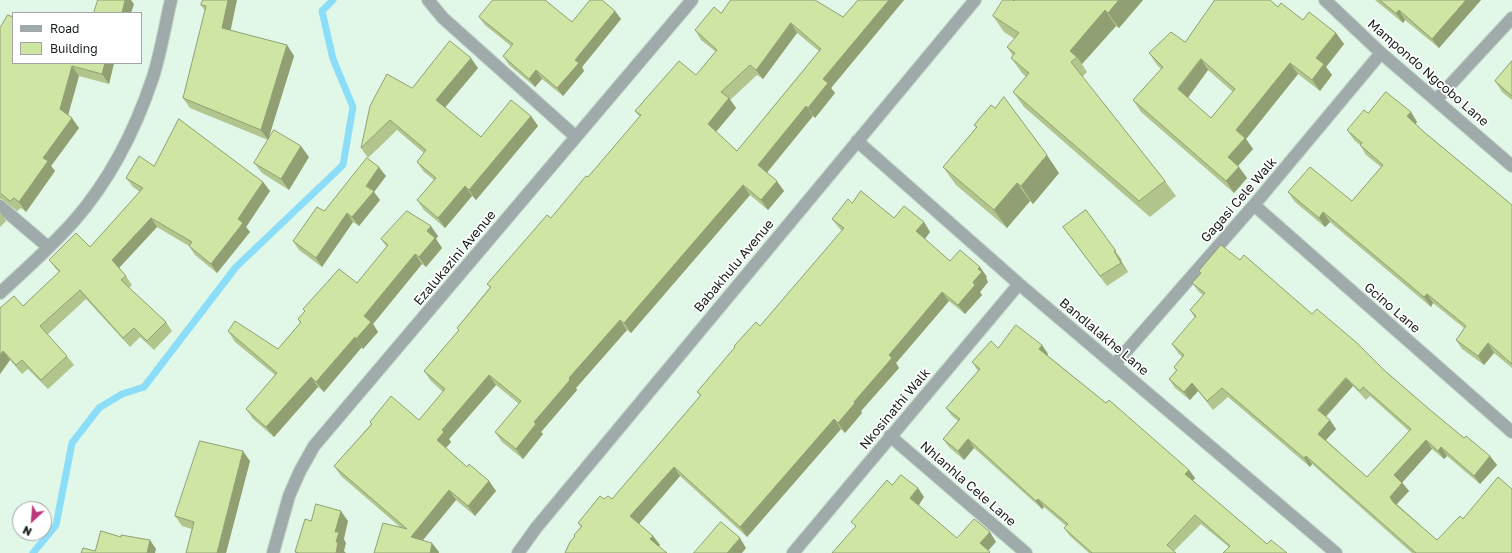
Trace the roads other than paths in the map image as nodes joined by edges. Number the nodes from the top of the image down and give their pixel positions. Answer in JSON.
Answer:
{"nodes":[{"id":1,"x":171,"y":0,"type":"edge"},
{"id":2,"x":428,"y":0,"type":"edge"},
{"id":3,"x":692,"y":0,"type":"edge"},
{"id":4,"x":975,"y":0,"type":"edge"},
{"id":5,"x":1325,"y":0,"type":"edge"},
{"id":6,"x":1512,"y":18,"type":"edge"},
{"id":7,"x":1382,"y":53,"type":"junction"},
{"id":8,"x":1437,"y":99,"type":"junction"},
{"id":9,"x":576,"y":137,"type":"junction"},
{"id":10,"x":856,"y":141,"type":"junction"},
{"id":11,"x":1512,"y":166,"type":"edge"},
{"id":12,"x":1254,"y":205,"type":"junction"},
{"id":13,"x":0,"y":206,"type":"edge"},
{"id":14,"x":48,"y":247,"type":"junction"},
{"id":15,"x":1018,"y":284,"type":"junction"},
{"id":16,"x":0,"y":293,"type":"edge"},
{"id":17,"x":1115,"y":364,"type":"junction"},
{"id":18,"x":1512,"y":432,"type":"edge"},
{"id":19,"x":890,"y":436,"type":"junction"},
{"id":20,"x":273,"y":553,"type":"edge"},
{"id":21,"x":518,"y":553,"type":"edge"},
{"id":22,"x":793,"y":553,"type":"edge"},
{"id":23,"x":1026,"y":553,"type":"edge"},
{"id":24,"x":1336,"y":553,"type":"edge"}],
"edges":[{"from":1,"to":14,"type":"street"},
{"from":2,"to":9,"type":"street"},
{"from":3,"to":9,"type":"street","name":"Ezalukazini Avenue"},
{"from":4,"to":10,"type":"street","name":"Babakhulu Avenue"},
{"from":5,"to":7,"type":"street","name":"Mampondo Ngcobo Lane"},
{"from":6,"to":8,"type":"street"},
{"from":7,"to":8,"type":"street","name":"Mampondo Ngcobo Lane"},
{"from":7,"to":12,"type":"street","name":"Gagasi Cele Walk"},
{"from":8,"to":11,"type":"street","name":"Mampondo Ngcobo Lane"},
{"from":9,"to":20,"type":"street","name":"Ezalukazini Avenue"},
{"from":10,"to":15,"type":"street","name":"Bandlalakhe Lane"},
{"from":10,"to":21,"type":"street","name":"Babakhulu Avenue"},
{"from":12,"to":17,"type":"street","name":"Gagasi Cele Walk"},
{"from":12,"to":18,"type":"street","name":"Gcino Lane"},
{"from":13,"to":14,"type":"street"},
{"from":14,"to":16,"type":"street"},
{"from":15,"to":17,"type":"street","name":"Bandlalakhe Lane"},
{"from":15,"to":19,"type":"street","name":"Nkosinathi Walk"},
{"from":17,"to":24,"type":"street","name":"Bandlalakhe Lane"},
{"from":19,"to":22,"type":"street","name":"Nkosinathi Walk"},
{"from":19,"to":23,"type":"street","name":"Nhlanhla Cele Lane"}]}
